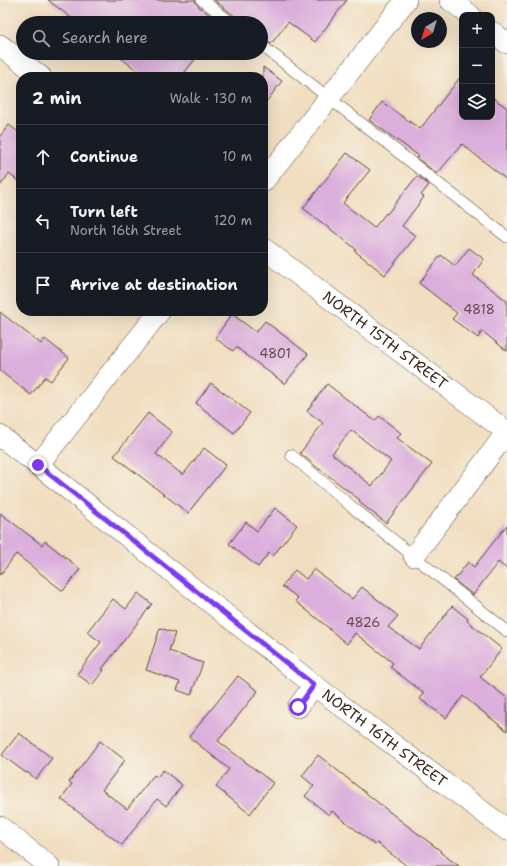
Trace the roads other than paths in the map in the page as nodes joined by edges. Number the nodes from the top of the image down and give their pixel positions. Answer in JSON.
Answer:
{"nodes":[{"id":1,"x":202,"y":0,"type":"edge"},
{"id":2,"x":406,"y":0,"type":"edge"},
{"id":3,"x":450,"y":0,"type":"edge"},
{"id":4,"x":466,"y":12,"type":"edge"},
{"id":5,"x":223,"y":16,"type":"edge"},
{"id":6,"x":495,"y":34,"type":"edge"},
{"id":7,"x":507,"y":43,"type":"edge"},
{"id":8,"x":0,"y":45,"type":"edge"},
{"id":9,"x":268,"y":50,"type":"edge"},
{"id":10,"x":16,"y":57,"type":"edge"},
{"id":11,"x":19,"y":60,"type":"edge"},
{"id":12,"x":35,"y":72,"type":"edge"},
{"id":13,"x":329,"y":98,"type":"junction"},
{"id":14,"x":268,"y":176,"type":"edge"},
{"id":15,"x":507,"y":237,"type":"edge"},
{"id":16,"x":268,"y":252,"type":"edge"},
{"id":17,"x":156,"y":316,"type":"edge"},
{"id":18,"x":507,"y":432,"type":"edge"},
{"id":19,"x":0,"y":436,"type":"edge"},
{"id":20,"x":291,"y":455,"type":"dead end"},
{"id":21,"x":38,"y":465,"type":"junction"},
{"id":22,"x":414,"y":556,"type":"junction"},
{"id":23,"x":507,"y":631,"type":"edge"},
{"id":24,"x":314,"y":685,"type":"junction"},
{"id":25,"x":298,"y":707,"type":"dead end"},
{"id":26,"x":0,"y":827,"type":"edge"},
{"id":27,"x":507,"y":830,"type":"edge"},
{"id":28,"x":49,"y":866,"type":"edge"}],
"edges":[{"from":1,"to":5,"type":"lane"},
{"from":2,"to":13,"type":"street"},
{"from":3,"to":4,"type":"street"},
{"from":6,"to":7,"type":"street"},
{"from":8,"to":10,"type":"street"},
{"from":9,"to":13,"type":"lane"},
{"from":11,"to":12,"type":"street"},
{"from":13,"to":14,"type":"street"},
{"from":13,"to":15,"type":"lane"},
{"from":16,"to":18,"type":"street","name":"NORTH 15TH STREET"},
{"from":17,"to":21,"type":"street"},
{"from":18,"to":22,"type":"street"},
{"from":19,"to":21,"type":"street","name":"NORTH 16TH STREET"},
{"from":20,"to":22,"type":"lane"},
{"from":21,"to":24,"type":"street","name":"NORTH 16TH STREET"},
{"from":22,"to":23,"type":"lane"},
{"from":24,"to":25,"type":"street"},
{"from":24,"to":27,"type":"street","name":"NORTH 16TH STREET"},
{"from":26,"to":28,"type":"street"}]}
